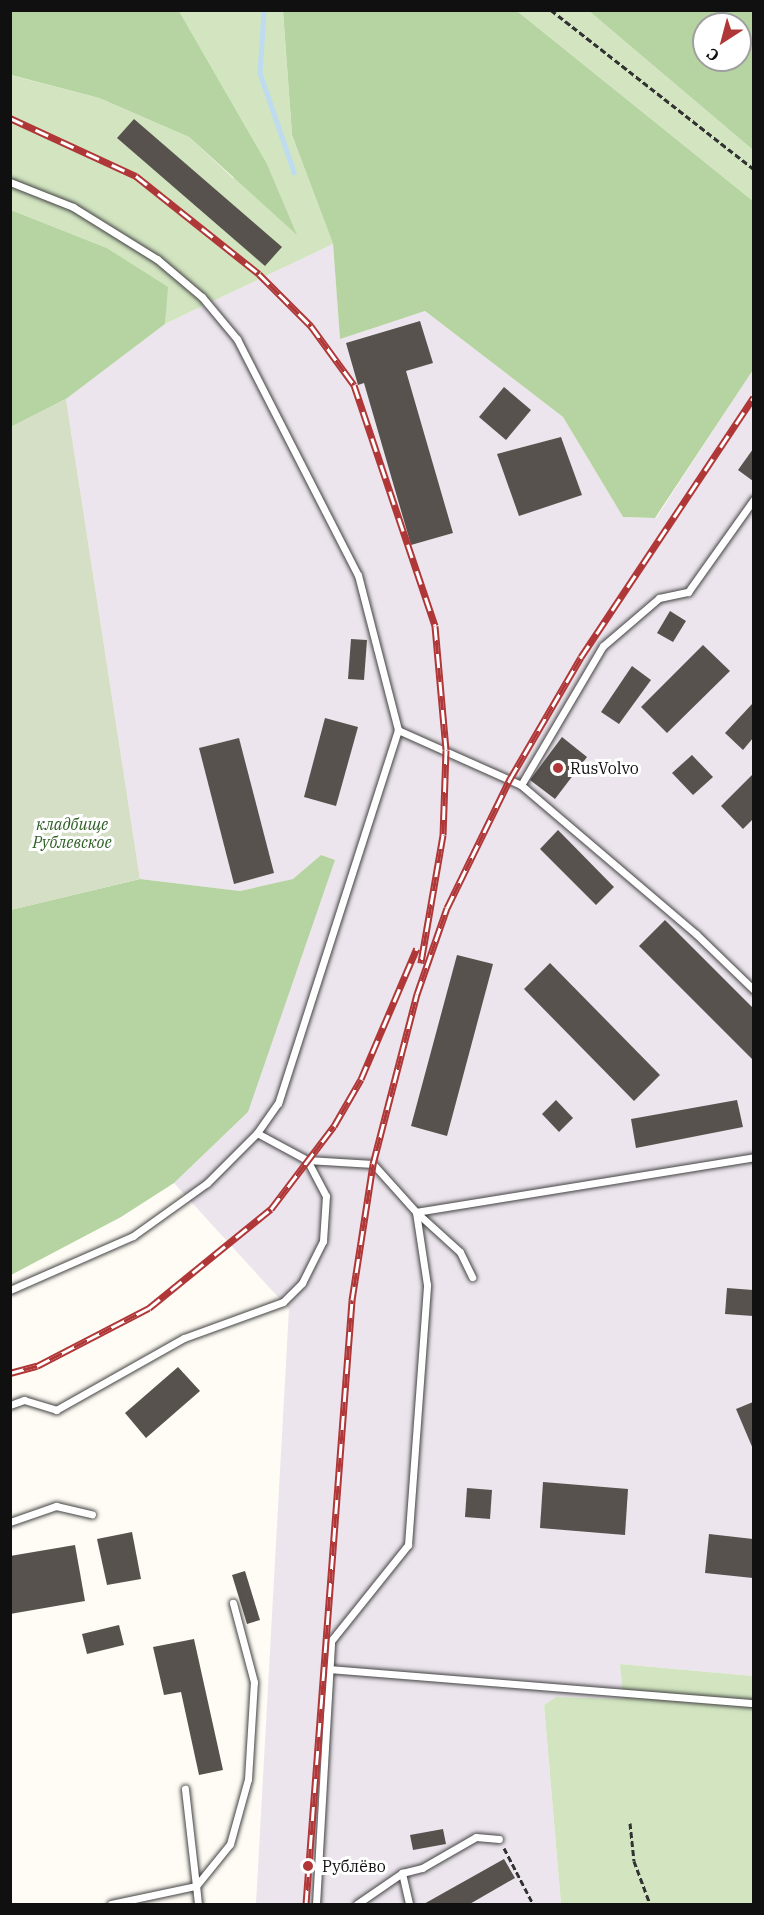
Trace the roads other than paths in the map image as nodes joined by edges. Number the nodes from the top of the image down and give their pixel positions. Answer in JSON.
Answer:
{"nodes":[{"id":1,"x":10,"y":182,"type":"edge"},
{"id":2,"x":753,"y":499,"type":"edge"},
{"id":3,"x":398,"y":730,"type":"junction"},
{"id":4,"x":521,"y":785,"type":"junction"},
{"id":5,"x":753,"y":990,"type":"edge"},
{"id":6,"x":257,"y":1133,"type":"junction"},
{"id":7,"x":753,"y":1157,"type":"edge"},
{"id":8,"x":307,"y":1160,"type":"junction"},
{"id":9,"x":416,"y":1212,"type":"junction"},
{"id":10,"x":472,"y":1277,"type":"dead end"},
{"id":11,"x":10,"y":1290,"type":"edge"},
{"id":12,"x":10,"y":1405,"type":"edge"},
{"id":13,"x":92,"y":1514,"type":"dead end"},
{"id":14,"x":10,"y":1522,"type":"edge"},
{"id":15,"x":233,"y":1603,"type":"dead end"},
{"id":16,"x":328,"y":1669,"type":"junction"},
{"id":17,"x":753,"y":1703,"type":"edge"},
{"id":18,"x":186,"y":1789,"type":"dead end"},
{"id":19,"x":499,"y":1839,"type":"road end"},
{"id":20,"x":402,"y":1873,"type":"junction"},
{"id":21,"x":196,"y":1886,"type":"junction"},
{"id":22,"x":111,"y":1905,"type":"edge"},
{"id":23,"x":198,"y":1905,"type":"edge"},
{"id":24,"x":316,"y":1905,"type":"edge"},
{"id":25,"x":357,"y":1905,"type":"edge"},
{"id":26,"x":409,"y":1905,"type":"edge"}],
"edges":[{"from":1,"to":3,"type":"lane"},
{"from":2,"to":4,"type":"lane"},
{"from":3,"to":4,"type":"lane"},
{"from":3,"to":6,"type":"lane"},
{"from":4,"to":5,"type":"lane"},
{"from":6,"to":8,"type":"lane"},
{"from":6,"to":11,"type":"lane"},
{"from":7,"to":9,"type":"lane"},
{"from":8,"to":9,"type":"lane"},
{"from":8,"to":12,"type":"lane"},
{"from":9,"to":10,"type":"lane"},
{"from":9,"to":16,"type":"lane"},
{"from":13,"to":14,"type":"lane"},
{"from":15,"to":21,"type":"lane"},
{"from":16,"to":17,"type":"lane"},
{"from":16,"to":24,"type":"lane"},
{"from":18,"to":21,"type":"lane"},
{"from":19,"to":20,"type":"lane"},
{"from":20,"to":25,"type":"lane"},
{"from":20,"to":26,"type":"lane"},
{"from":21,"to":22,"type":"lane"},
{"from":21,"to":23,"type":"lane"}]}
